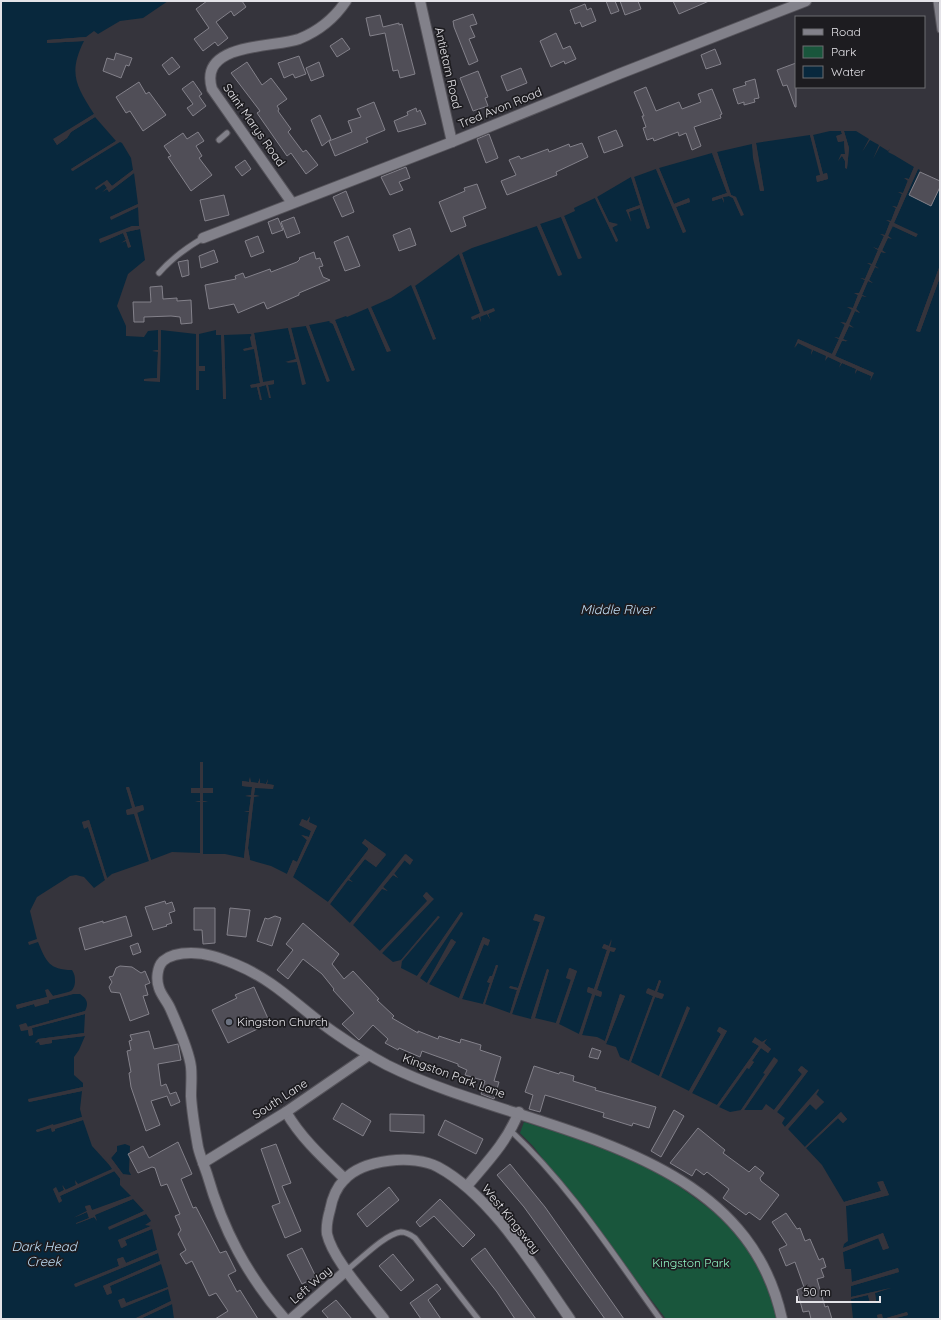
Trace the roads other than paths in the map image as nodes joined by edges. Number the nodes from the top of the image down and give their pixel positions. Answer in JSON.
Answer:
{"nodes":[{"id":1,"x":346,"y":1,"type":"edge"},
{"id":2,"x":420,"y":1,"type":"edge"},
{"id":3,"x":806,"y":1,"type":"edge"},
{"id":4,"x":936,"y":1,"type":"edge"},
{"id":5,"x":940,"y":30,"type":"edge"},
{"id":6,"x":227,"y":133,"type":"dead end"},
{"id":7,"x":219,"y":140,"type":"dead end"},
{"id":8,"x":452,"y":142,"type":"junction"},
{"id":9,"x":292,"y":203,"type":"junction"},
{"id":10,"x":203,"y":238,"type":"joint"},
{"id":11,"x":159,"y":273,"type":"dead end"},
{"id":12,"x":369,"y":1055,"type":"junction"},
{"id":13,"x":286,"y":1112,"type":"junction"},
{"id":14,"x":519,"y":1112,"type":"junction"},
{"id":15,"x":511,"y":1131,"type":"junction"},
{"id":16,"x":203,"y":1163,"type":"junction"},
{"id":17,"x":345,"y":1179,"type":"junction"},
{"id":18,"x":467,"y":1186,"type":"junction"},
{"id":19,"x":347,"y":1270,"type":"junction"},
{"id":20,"x":286,"y":1319,"type":"edge"},
{"id":21,"x":291,"y":1319,"type":"edge"},
{"id":22,"x":384,"y":1319,"type":"edge"},
{"id":23,"x":478,"y":1319,"type":"edge"},
{"id":24,"x":570,"y":1319,"type":"edge"},
{"id":25,"x":660,"y":1319,"type":"edge"},
{"id":26,"x":782,"y":1319,"type":"edge"}],
"edges":[{"from":1,"to":9,"type":"street","name":"Saint Marys Road"},
{"from":2,"to":8,"type":"street","name":"Antietam Road"},
{"from":3,"to":8,"type":"street","name":"Tred Avon Road"},
{"from":4,"to":5,"type":"lane"},
{"from":6,"to":7,"type":"lane"},
{"from":8,"to":9,"type":"street","name":"Tred Avon Road"},
{"from":9,"to":10,"type":"street","name":"Tred Avon Road"},
{"from":10,"to":11,"type":"lane"},
{"from":12,"to":13,"type":"street","name":"South Lane"},
{"from":12,"to":14,"type":"street","name":"Kingston Park Lane"},
{"from":12,"to":16,"type":"street","name":"Kingston Park Lane"},
{"from":13,"to":16,"type":"street","name":"South Lane"},
{"from":13,"to":17,"type":"street"},
{"from":14,"to":15,"type":"street"},
{"from":14,"to":26,"type":"street","name":"Kingston Park Lane"},
{"from":15,"to":18,"type":"street"},
{"from":15,"to":25,"type":"lane"},
{"from":16,"to":20,"type":"street","name":"Kingston Park Lane"},
{"from":17,"to":18,"type":"street","name":"West Kingsway"},
{"from":17,"to":19,"type":"street"},
{"from":18,"to":24,"type":"street","name":"West Kingsway"},
{"from":19,"to":21,"type":"street","name":"Left Way"},
{"from":19,"to":22,"type":"street"},
{"from":19,"to":23,"type":"lane"}]}
